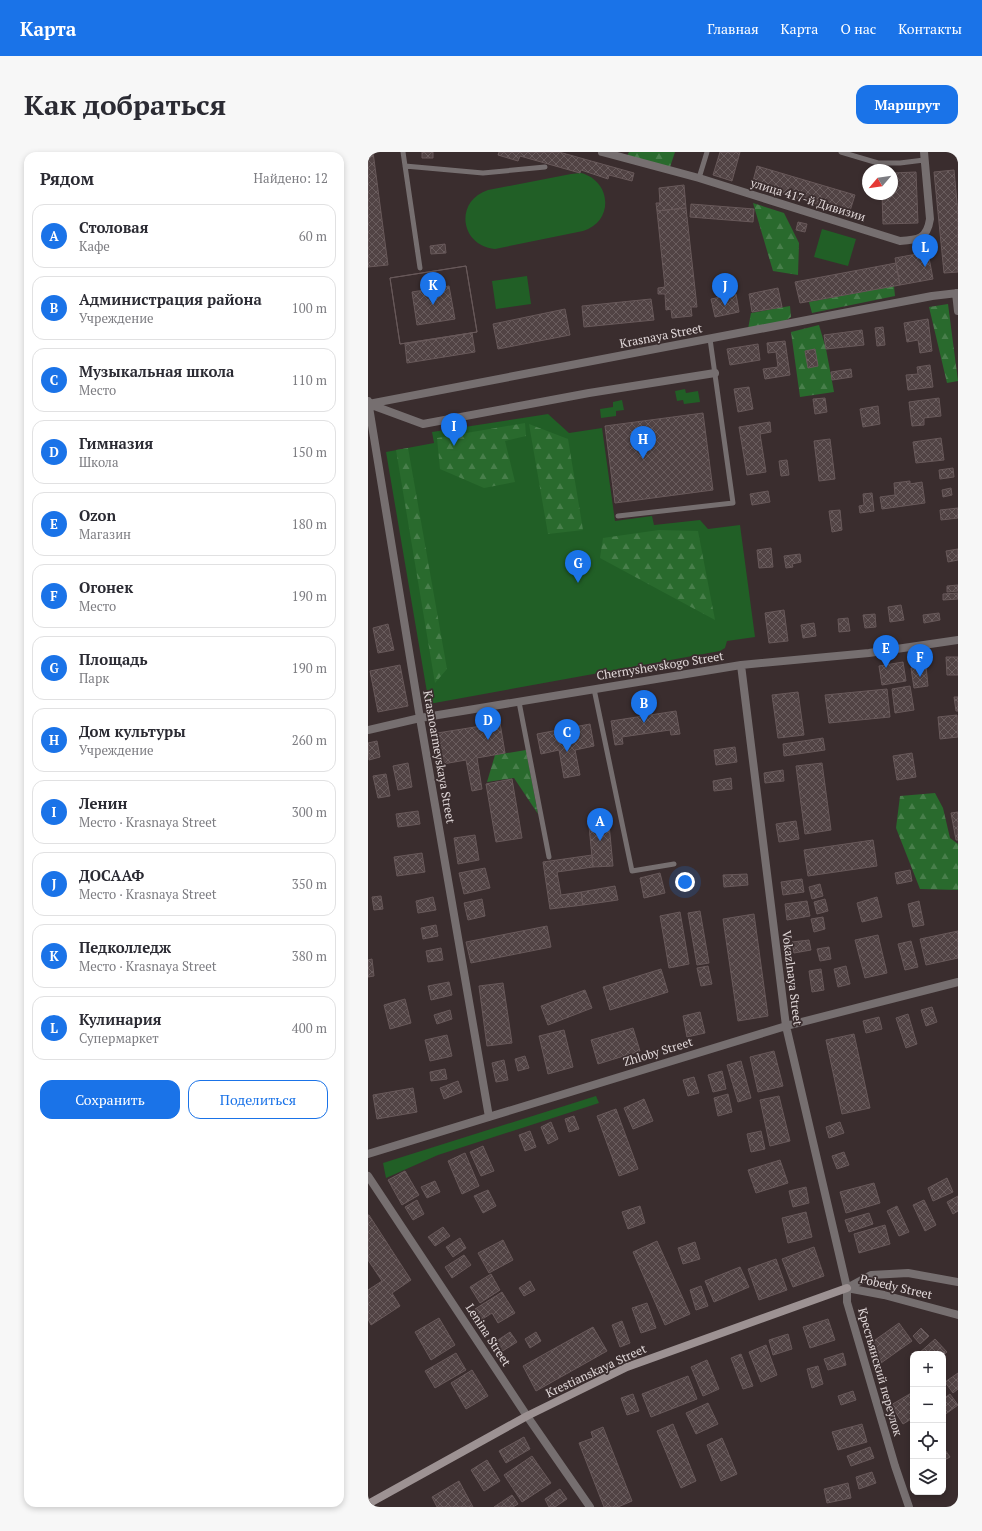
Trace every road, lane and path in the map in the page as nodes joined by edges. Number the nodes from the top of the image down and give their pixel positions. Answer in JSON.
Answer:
{"nodes":[{"id":1,"x":404,"y":152,"type":"edge"},
{"id":2,"x":602,"y":152,"type":"edge"},
{"id":3,"x":707,"y":152,"type":"edge"},
{"id":4,"x":841,"y":152,"type":"edge"},
{"id":5,"x":924,"y":156,"type":"edge"},
{"id":6,"x":405,"y":166,"type":"junction"},
{"id":7,"x":545,"y":167,"type":"dead end"},
{"id":8,"x":699,"y":178,"type":"junction"},
{"id":9,"x":420,"y":268,"type":"dead end"},
{"id":10,"x":957,"y":293,"type":"edge"},
{"id":11,"x":958,"y":311,"type":"edge"},
{"id":12,"x":710,"y":339,"type":"junction"},
{"id":13,"x":715,"y":373,"type":"junction"},
{"id":14,"x":368,"y":403,"type":"edge"},
{"id":15,"x":618,"y":516,"type":"dead end"},
{"id":16,"x":958,"y":640,"type":"edge"},
{"id":17,"x":741,"y":665,"type":"junction"},
{"id":18,"x":594,"y":689,"type":"junction"},
{"id":19,"x":519,"y":702,"type":"junction"},
{"id":20,"x":420,"y":718,"type":"junction"},
{"id":21,"x":368,"y":730,"type":"edge"},
{"id":22,"x":549,"y":856,"type":"dead end"},
{"id":23,"x":674,"y":864,"type":"dead end"},
{"id":24,"x":958,"y":982,"type":"edge"},
{"id":25,"x":786,"y":1026,"type":"junction"},
{"id":26,"x":489,"y":1117,"type":"junction"},
{"id":27,"x":368,"y":1154,"type":"edge"},
{"id":28,"x":368,"y":1176,"type":"edge"},
{"id":29,"x":958,"y":1282,"type":"edge"},
{"id":30,"x":847,"y":1288,"type":"junction"},
{"id":31,"x":958,"y":1315,"type":"edge"},
{"id":32,"x":527,"y":1416,"type":"junction"},
{"id":33,"x":368,"y":1504,"type":"edge"},
{"id":34,"x":590,"y":1507,"type":"edge"},
{"id":35,"x":909,"y":1507,"type":"edge"}],
"edges":[{"from":1,"to":6,"type":"lane"},
{"from":2,"to":8,"type":"street","name":"улица 417-й Дивизии"},
{"from":3,"to":8,"type":"lane"},
{"from":4,"to":5,"type":"lane"},
{"from":5,"to":8,"type":"street","name":"улица 417-й Дивизии"},
{"from":6,"to":7,"type":"lane"},
{"from":6,"to":9,"type":"lane"},
{"from":10,"to":11,"type":"street"},
{"from":10,"to":12,"type":"street","name":"Krasnaya Street"},
{"from":12,"to":13,"type":"lane"},
{"from":12,"to":14,"type":"street","name":"Krasnaya Street"},
{"from":13,"to":14,"type":"street"},
{"from":13,"to":15,"type":"lane"},
{"from":14,"to":20,"type":"street","name":"Krasnoarmeyskaya Street"},
{"from":16,"to":17,"type":"street","name":"Chernyshevskogo Street"},
{"from":17,"to":18,"type":"street","name":"Chernyshevskogo Street"},
{"from":17,"to":25,"type":"street","name":"Vokazlnaya Street"},
{"from":18,"to":19,"type":"street","name":"Chernyshevskogo Street"},
{"from":18,"to":23,"type":"lane"},
{"from":19,"to":20,"type":"street","name":"Chernyshevskogo Street"},
{"from":19,"to":22,"type":"lane"},
{"from":20,"to":21,"type":"street","name":"Chernyshevskogo Street"},
{"from":20,"to":26,"type":"street","name":"Krasnoarmeyskaya Street"},
{"from":24,"to":25,"type":"street","name":"Zhloby Street"},
{"from":25,"to":26,"type":"street","name":"Zhloby Street"},
{"from":25,"to":30,"type":"street","name":"Vokazlnaya Street"},
{"from":26,"to":27,"type":"street","name":"Zhloby Street"},
{"from":28,"to":32,"type":"street","name":"Lenina Street"},
{"from":29,"to":30,"type":"street","name":"Pobedy Street"},
{"from":30,"to":31,"type":"street","name":"Pobedy Street"},
{"from":30,"to":32,"type":"street","name":"Krestianskaya Street"},
{"from":30,"to":35,"type":"street","name":"Крестьянский переулок"},
{"from":32,"to":33,"type":"street","name":"Krestianskaya Street"},
{"from":32,"to":34,"type":"street","name":"Lenina Street"}]}
